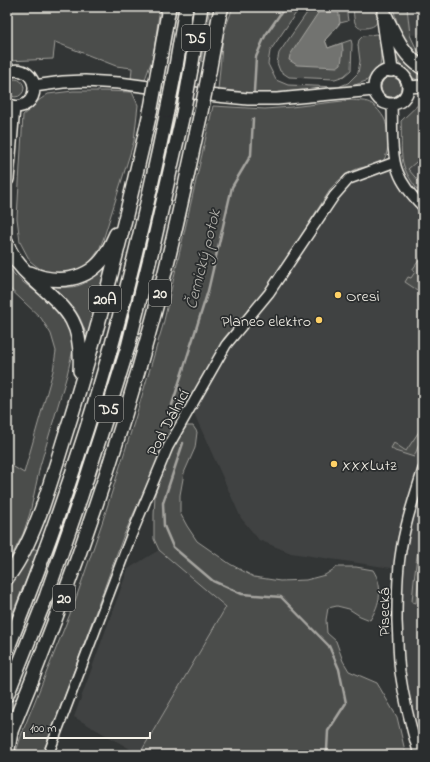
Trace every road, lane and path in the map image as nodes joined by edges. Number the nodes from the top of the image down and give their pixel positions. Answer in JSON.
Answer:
{"nodes":[{"id":1,"x":169,"y":7,"type":"edge"},
{"id":2,"x":186,"y":7,"type":"edge"},
{"id":3,"x":201,"y":7,"type":"edge"},
{"id":4,"x":222,"y":7,"type":"edge"},
{"id":5,"x":383,"y":10,"type":"edge"},
{"id":6,"x":423,"y":68,"type":"edge"},
{"id":7,"x":390,"y":70,"type":"junction"},
{"id":8,"x":7,"y":72,"type":"edge"},
{"id":9,"x":34,"y":86,"type":"junction"},
{"id":10,"x":423,"y":86,"type":"edge"},
{"id":11,"x":408,"y":87,"type":"junction"},
{"id":12,"x":374,"y":90,"type":"junction"},
{"id":13,"x":392,"y":105,"type":"junction"},
{"id":14,"x":10,"y":106,"type":"edge"},
{"id":15,"x":395,"y":162,"type":"junction"},
{"id":16,"x":7,"y":180,"type":"edge"},
{"id":17,"x":129,"y":205,"type":"junction"},
{"id":18,"x":423,"y":208,"type":"edge"},
{"id":19,"x":7,"y":244,"type":"edge"},
{"id":20,"x":22,"y":269,"type":"junction"},
{"id":21,"x":78,"y":393,"type":"junction"},
{"id":22,"x":423,"y":469,"type":"edge"},
{"id":23,"x":7,"y":578,"type":"edge"},
{"id":24,"x":7,"y":650,"type":"edge"},
{"id":25,"x":7,"y":695,"type":"edge"},
{"id":26,"x":12,"y":728,"type":"junction"},
{"id":27,"x":7,"y":740,"type":"edge"},
{"id":28,"x":7,"y":755,"type":"edge"},
{"id":29,"x":48,"y":755,"type":"edge"},
{"id":30,"x":419,"y":755,"type":"edge"}],
"edges":[{"from":1,"to":17,"type":"highway","number":"20A","bridge":true},
{"from":2,"to":24,"type":"highway","number":"D5","bridge":true},
{"from":3,"to":25,"type":"highway","number":"D5","bridge":true},
{"from":4,"to":26,"type":"highway","number":"20","bridge":true},
{"from":5,"to":6,"type":"highway"},
{"from":5,"to":7,"type":"highway"},
{"from":7,"to":11,"type":"main road"},
{"from":7,"to":12,"type":"main road"},
{"from":8,"to":9,"type":"main road"},
{"from":9,"to":12,"type":"main road"},
{"from":9,"to":14,"type":"main road"},
{"from":10,"to":11,"type":"main road"},
{"from":11,"to":13,"type":"main road"},
{"from":12,"to":13,"type":"main road"},
{"from":13,"to":15,"type":"street"},
{"from":14,"to":16,"type":"highway"},
{"from":15,"to":18,"type":"street"},
{"from":15,"to":29,"type":"street","name":"Pod Dálnicí"},
{"from":17,"to":20,"type":"highway"},
{"from":17,"to":21,"type":"highway","number":"20A"},
{"from":19,"to":20,"type":"highway"},
{"from":20,"to":21,"type":"highway"},
{"from":21,"to":23,"type":"highway","number":"20A"},
{"from":22,"to":30,"type":"street","name":"Písecká"},
{"from":26,"to":27,"type":"highway","number":"20"},
{"from":26,"to":28,"type":"highway"}]}
